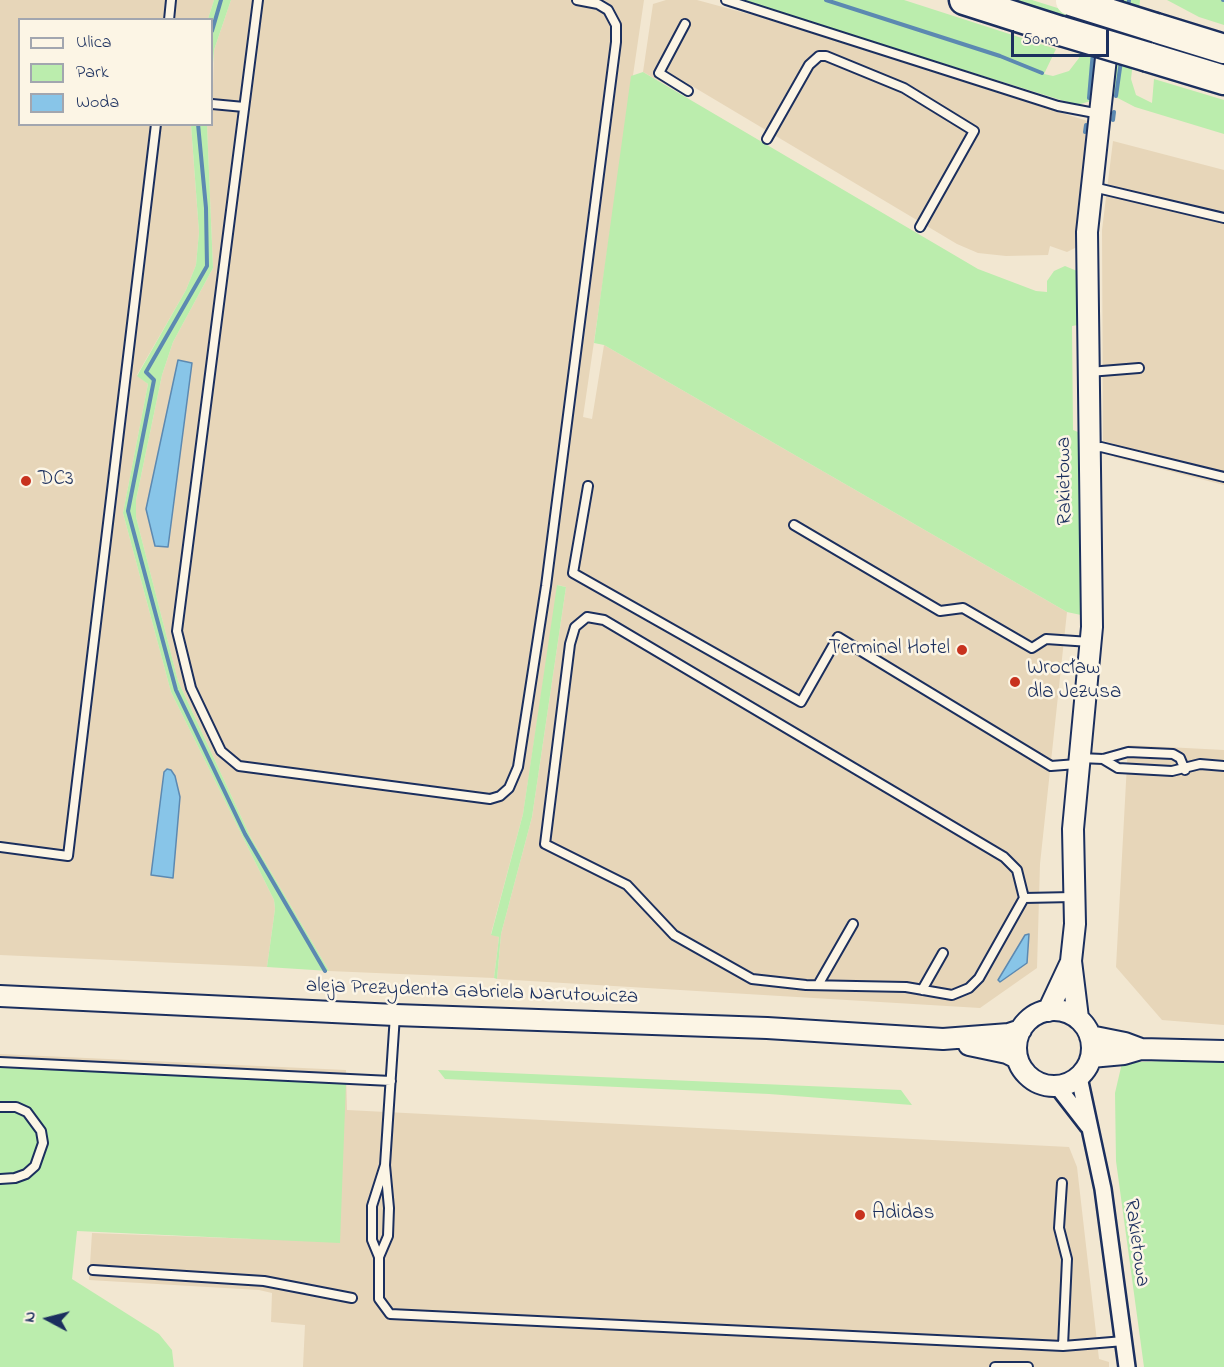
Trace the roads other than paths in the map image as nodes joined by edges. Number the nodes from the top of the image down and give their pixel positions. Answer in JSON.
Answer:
{"nodes":[{"id":1,"x":171,"y":0,"type":"edge"},
{"id":2,"x":258,"y":0,"type":"edge"},
{"id":3,"x":577,"y":0,"type":"edge"},
{"id":4,"x":726,"y":0,"type":"edge"},
{"id":5,"x":964,"y":0,"type":"edge"},
{"id":6,"x":1069,"y":0,"type":"edge"},
{"id":7,"x":1113,"y":0,"type":"edge"},
{"id":8,"x":169,"y":18,"type":"edge"},
{"id":9,"x":686,"y":24,"type":"dead end"},
{"id":10,"x":1224,"y":49,"type":"edge"},
{"id":11,"x":1224,"y":80,"type":"edge"},
{"id":12,"x":688,"y":91,"type":"dead end"},
{"id":13,"x":213,"y":104,"type":"edge"},
{"id":14,"x":244,"y":107,"type":"junction"},
{"id":15,"x":1100,"y":114,"type":"junction"},
{"id":16,"x":156,"y":126,"type":"edge"},
{"id":17,"x":767,"y":139,"type":"dead end"},
{"id":18,"x":1091,"y":187,"type":"junction"},
{"id":19,"x":1224,"y":218,"type":"edge"},
{"id":20,"x":920,"y":227,"type":"dead end"},
{"id":21,"x":1139,"y":368,"type":"dead end"},
{"id":22,"x":1087,"y":372,"type":"junction"},
{"id":23,"x":1090,"y":448,"type":"junction"},
{"id":24,"x":1224,"y":477,"type":"edge"},
{"id":25,"x":588,"y":486,"type":"dead end"},
{"id":26,"x":794,"y":525,"type":"dead end"},
{"id":27,"x":1091,"y":642,"type":"junction"},
{"id":28,"x":1102,"y":759,"type":"junction"},
{"id":29,"x":1079,"y":761,"type":"junction"},
{"id":30,"x":1224,"y":766,"type":"edge"},
{"id":31,"x":1185,"y":770,"type":"junction"},
{"id":32,"x":0,"y":847,"type":"edge"},
{"id":33,"x":1075,"y":897,"type":"junction"},
{"id":34,"x":1024,"y":898,"type":"junction"},
{"id":35,"x":853,"y":924,"type":"dead end"},
{"id":36,"x":943,"y":953,"type":"dead end"},
{"id":37,"x":1071,"y":961,"type":"junction"},
{"id":38,"x":818,"y":985,"type":"junction"},
{"id":39,"x":922,"y":990,"type":"junction"},
{"id":40,"x":0,"y":996,"type":"edge"},
{"id":41,"x":1048,"y":1011,"type":"junction"},
{"id":42,"x":395,"y":1015,"type":"junction"},
{"id":43,"x":1078,"y":1018,"type":"junction"},
{"id":44,"x":1021,"y":1030,"type":"junction"},
{"id":45,"x":1090,"y":1036,"type":"junction"},
{"id":46,"x":943,"y":1039,"type":"junction"},
{"id":47,"x":1141,"y":1049,"type":"junction"},
{"id":48,"x":1224,"y":1051,"type":"edge"},
{"id":49,"x":1091,"y":1057,"type":"junction"},
{"id":50,"x":1017,"y":1058,"type":"junction"},
{"id":51,"x":0,"y":1062,"type":"edge"},
{"id":52,"x":1078,"y":1077,"type":"junction"},
{"id":53,"x":391,"y":1081,"type":"junction"},
{"id":54,"x":1057,"y":1086,"type":"junction"},
{"id":55,"x":0,"y":1107,"type":"edge"},
{"id":56,"x":1088,"y":1126,"type":"junction"},
{"id":57,"x":385,"y":1165,"type":"junction"},
{"id":58,"x":0,"y":1179,"type":"edge"},
{"id":59,"x":1062,"y":1184,"type":"dead end"},
{"id":60,"x":378,"y":1257,"type":"junction"},
{"id":61,"x":93,"y":1270,"type":"dead end"},
{"id":62,"x":352,"y":1298,"type":"dead end"},
{"id":63,"x":1124,"y":1341,"type":"junction"},
{"id":64,"x":1064,"y":1346,"type":"junction"},
{"id":65,"x":995,"y":1367,"type":"edge"},
{"id":66,"x":1028,"y":1367,"type":"edge"},
{"id":67,"x":1127,"y":1367,"type":"edge"}],
"edges":[{"from":1,"to":8,"type":"lane"},
{"from":2,"to":14,"type":"lane"},
{"from":3,"to":14,"type":"lane"},
{"from":4,"to":15,"type":"lane"},
{"from":5,"to":11,"type":"highway","bridge":true},
{"from":6,"to":10,"type":"highway","bridge":true},
{"from":7,"to":15,"type":"street","name":"Rakietowa"},
{"from":9,"to":12,"type":"lane"},
{"from":13,"to":14,"type":"lane"},
{"from":15,"to":18,"type":"street","name":"Rakietowa"},
{"from":16,"to":32,"type":"lane"},
{"from":17,"to":20,"type":"lane"},
{"from":18,"to":19,"type":"lane"},
{"from":18,"to":22,"type":"street","name":"Rakietowa"},
{"from":21,"to":22,"type":"lane"},
{"from":22,"to":23,"type":"street","name":"Rakietowa"},
{"from":23,"to":24,"type":"lane"},
{"from":23,"to":27,"type":"street","name":"Rakietowa"},
{"from":25,"to":29,"type":"lane"},
{"from":26,"to":27,"type":"lane"},
{"from":27,"to":29,"type":"street","name":"Rakietowa"},
{"from":28,"to":29,"type":"lane"},
{"from":28,"to":31,"type":"lane"},
{"from":28,"to":31,"type":"lane"},
{"from":29,"to":33,"type":"street","name":"Rakietowa"},
{"from":30,"to":31,"type":"lane"},
{"from":33,"to":34,"type":"lane"},
{"from":33,"to":37,"type":"street","name":"Rakietowa"},
{"from":34,"to":38,"type":"lane"},
{"from":34,"to":39,"type":"lane"},
{"from":35,"to":38,"type":"lane"},
{"from":36,"to":39,"type":"lane"},
{"from":37,"to":41,"type":"street","name":"Rakietowa"},
{"from":37,"to":43,"type":"street","name":"Rakietowa"},
{"from":38,"to":39,"type":"lane"},
{"from":40,"to":42,"type":"street","name":"aleja Prezydenta Gabriela Narutowicza"},
{"from":41,"to":43,"type":"street"},
{"from":41,"to":44,"type":"street"},
{"from":42,"to":46,"type":"street","name":"aleja Prezydenta Gabriela Narutowicza"},
{"from":42,"to":53,"type":"lane"},
{"from":43,"to":45,"type":"street"},
{"from":44,"to":46,"type":"street","name":"aleja Prezydenta Gabriela Narutowicza"},
{"from":44,"to":50,"type":"street"},
{"from":45,"to":47,"type":"street"},
{"from":45,"to":49,"type":"street"},
{"from":46,"to":50,"type":"street","name":"aleja Prezydenta Gabriela Narutowicza"},
{"from":47,"to":48,"type":"street"},
{"from":47,"to":49,"type":"street"},
{"from":49,"to":52,"type":"street"},
{"from":50,"to":54,"type":"street"},
{"from":51,"to":53,"type":"lane"},
{"from":52,"to":54,"type":"street"},
{"from":52,"to":56,"type":"street","name":"Rakietowa"},
{"from":53,"to":57,"type":"lane"},
{"from":54,"to":56,"type":"street","name":"Rakietowa"},
{"from":55,"to":58,"type":"lane"},
{"from":56,"to":63,"type":"street","name":"Rakietowa"},
{"from":57,"to":60,"type":"lane"},
{"from":57,"to":60,"type":"lane"},
{"from":59,"to":64,"type":"lane"},
{"from":60,"to":64,"type":"lane"},
{"from":61,"to":62,"type":"lane"},
{"from":63,"to":64,"type":"lane"},
{"from":63,"to":67,"type":"street","name":"Rakietowa"},
{"from":65,"to":66,"type":"lane"}]}
